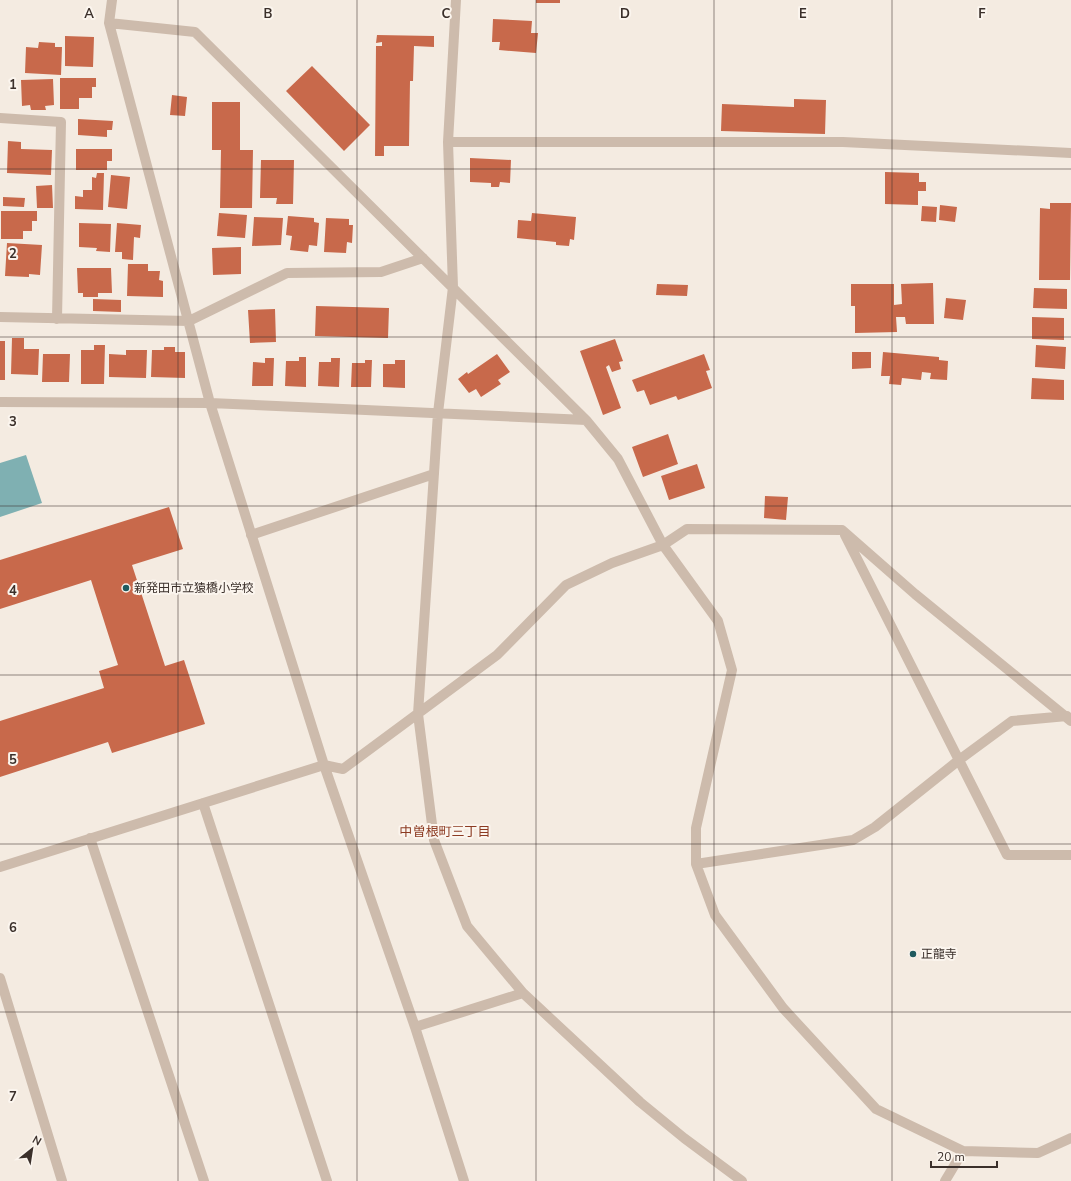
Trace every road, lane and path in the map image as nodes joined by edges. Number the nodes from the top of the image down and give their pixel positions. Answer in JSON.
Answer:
{"nodes":[{"id":1,"x":112,"y":0,"type":"edge"},
{"id":2,"x":456,"y":0,"type":"edge"},
{"id":3,"x":110,"y":23,"type":"junction"},
{"id":4,"x":0,"y":118,"type":"edge"},
{"id":5,"x":448,"y":142,"type":"junction"},
{"id":6,"x":1071,"y":153,"type":"edge"},
{"id":7,"x":423,"y":258,"type":"junction"},
{"id":8,"x":453,"y":287,"type":"junction"},
{"id":9,"x":0,"y":317,"type":"edge"},
{"id":10,"x":57,"y":319,"type":"junction"},
{"id":11,"x":189,"y":322,"type":"junction"},
{"id":12,"x":0,"y":402,"type":"edge"},
{"id":13,"x":210,"y":403,"type":"junction"},
{"id":14,"x":438,"y":413,"type":"junction"},
{"id":15,"x":586,"y":420,"type":"junction"},
{"id":16,"x":434,"y":474,"type":"junction"},
{"id":17,"x":842,"y":530,"type":"junction"},
{"id":18,"x":252,"y":535,"type":"junction"},
{"id":19,"x":663,"y":544,"type":"junction"},
{"id":20,"x":418,"y":714,"type":"junction"},
{"id":21,"x":1069,"y":718,"type":"edge"},
{"id":22,"x":959,"y":760,"type":"junction"},
{"id":23,"x":324,"y":765,"type":"junction"},
{"id":24,"x":203,"y":803,"type":"junction"},
{"id":25,"x":90,"y":838,"type":"junction"},
{"id":26,"x":1071,"y":856,"type":"edge"},
{"id":27,"x":696,"y":864,"type":"junction"},
{"id":28,"x":0,"y":867,"type":"edge"},
{"id":29,"x":0,"y":978,"type":"edge"},
{"id":30,"x":523,"y":993,"type":"junction"},
{"id":31,"x":415,"y":1027,"type":"junction"},
{"id":32,"x":1071,"y":1138,"type":"edge"},
{"id":33,"x":963,"y":1150,"type":"junction"},
{"id":34,"x":62,"y":1181,"type":"edge"},
{"id":35,"x":204,"y":1181,"type":"edge"},
{"id":36,"x":327,"y":1181,"type":"edge"},
{"id":37,"x":464,"y":1181,"type":"edge"},
{"id":38,"x":742,"y":1181,"type":"edge"},
{"id":39,"x":945,"y":1181,"type":"edge"}],
"edges":[{"from":1,"to":3,"type":"street"},
{"from":2,"to":5,"type":"street"},
{"from":3,"to":7,"type":"street"},
{"from":3,"to":11,"type":"street"},
{"from":4,"to":10,"type":"street"},
{"from":5,"to":6,"type":"street"},
{"from":5,"to":8,"type":"street"},
{"from":7,"to":8,"type":"street"},
{"from":7,"to":11,"type":"street"},
{"from":8,"to":14,"type":"street"},
{"from":8,"to":15,"type":"street"},
{"from":9,"to":10,"type":"street"},
{"from":10,"to":11,"type":"street"},
{"from":11,"to":13,"type":"street"},
{"from":12,"to":13,"type":"street"},
{"from":13,"to":14,"type":"street"},
{"from":13,"to":18,"type":"street"},
{"from":14,"to":15,"type":"street"},
{"from":14,"to":16,"type":"street"},
{"from":15,"to":19,"type":"street"},
{"from":16,"to":18,"type":"street"},
{"from":16,"to":20,"type":"street"},
{"from":17,"to":19,"type":"street"},
{"from":17,"to":21,"type":"street"},
{"from":17,"to":22,"type":"street"},
{"from":18,"to":23,"type":"street"},
{"from":19,"to":20,"type":"street"},
{"from":19,"to":27,"type":"street"},
{"from":20,"to":23,"type":"street"},
{"from":20,"to":30,"type":"street"},
{"from":21,"to":22,"type":"street"},
{"from":22,"to":26,"type":"street"},
{"from":22,"to":27,"type":"street"},
{"from":23,"to":24,"type":"street"},
{"from":23,"to":31,"type":"street"},
{"from":24,"to":25,"type":"street"},
{"from":24,"to":36,"type":"street"},
{"from":25,"to":28,"type":"street"},
{"from":25,"to":35,"type":"street"},
{"from":27,"to":33,"type":"street"},
{"from":29,"to":34,"type":"street"},
{"from":30,"to":31,"type":"street"},
{"from":30,"to":38,"type":"street"},
{"from":31,"to":37,"type":"street"},
{"from":32,"to":33,"type":"street"},
{"from":33,"to":39,"type":"street"}]}
